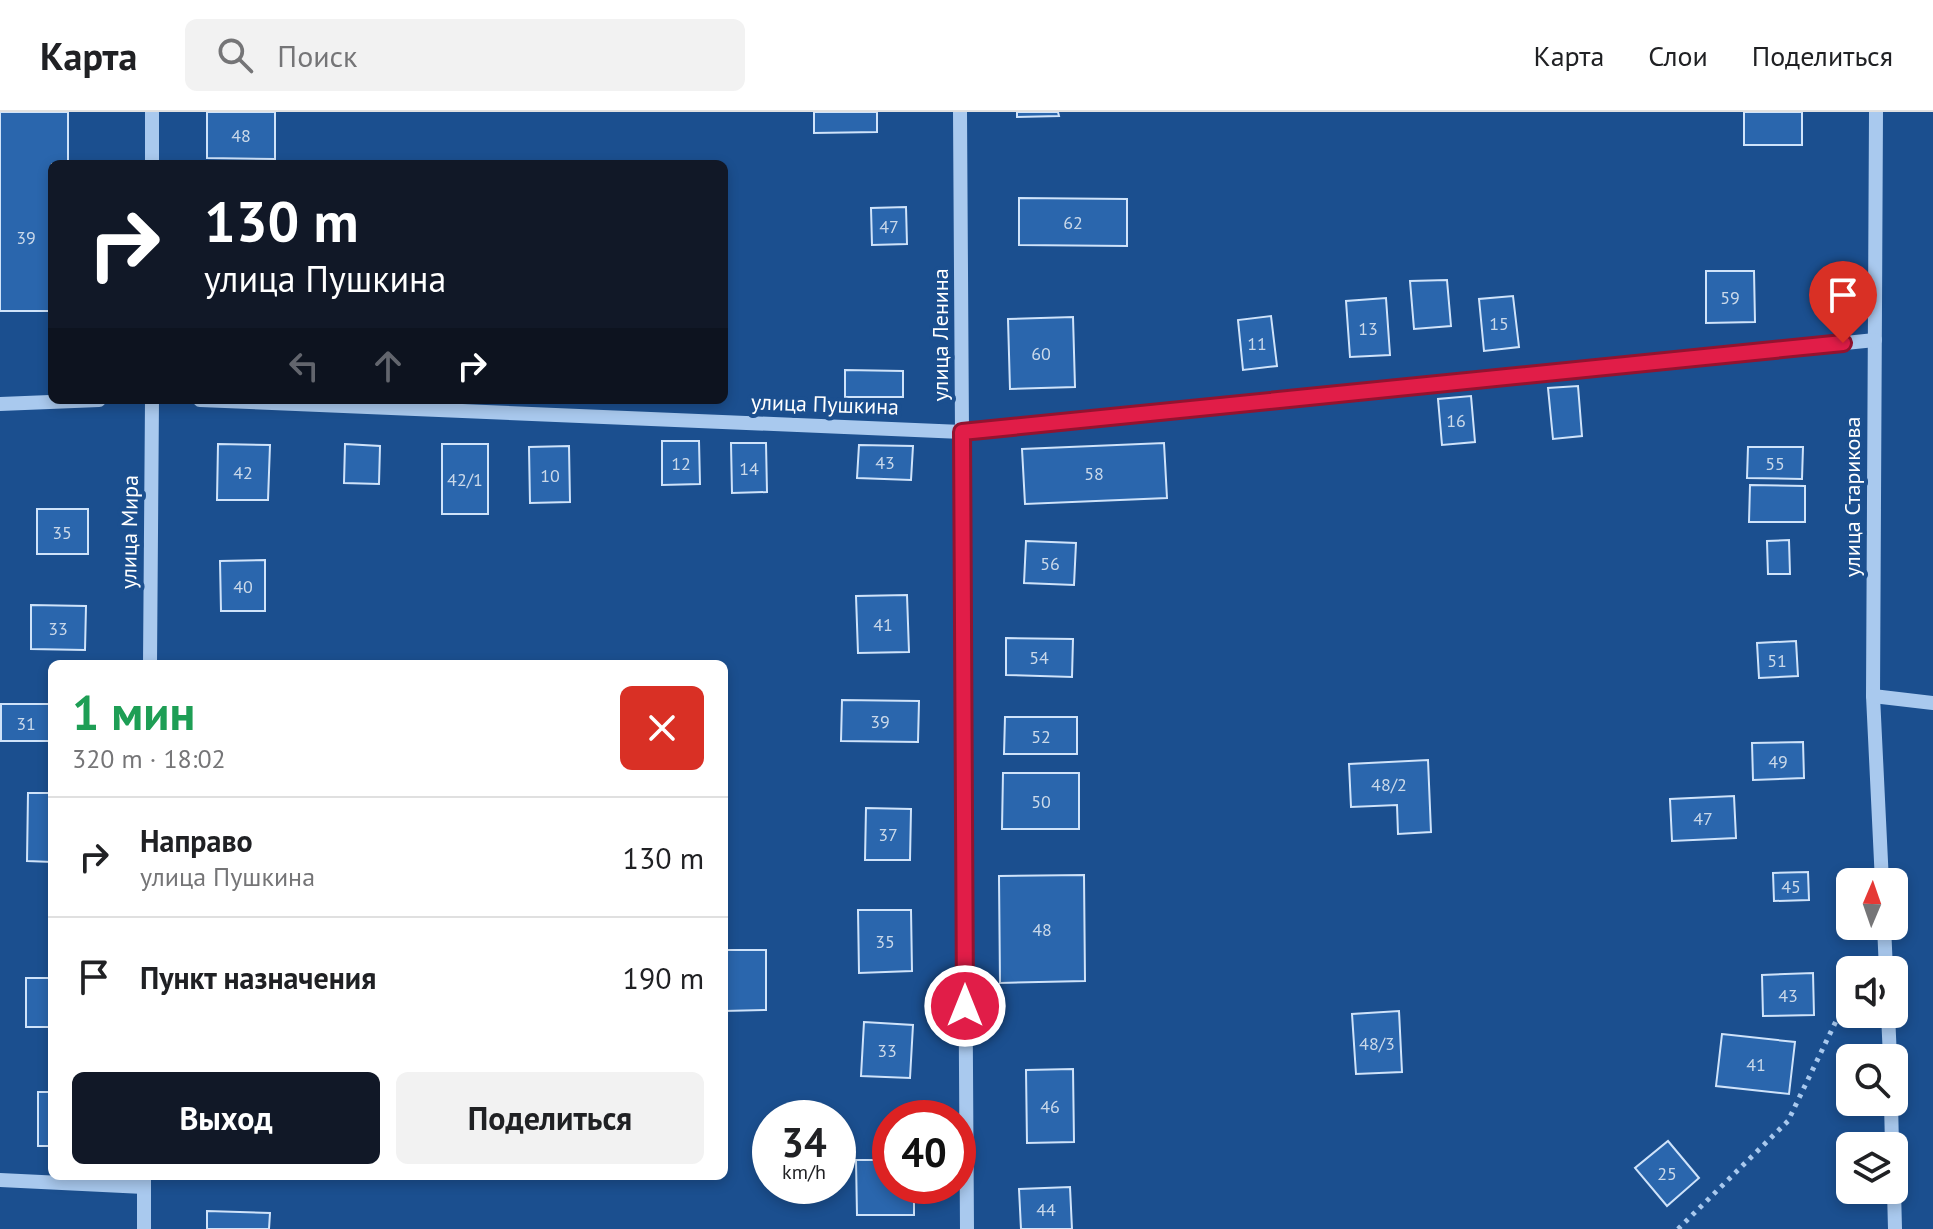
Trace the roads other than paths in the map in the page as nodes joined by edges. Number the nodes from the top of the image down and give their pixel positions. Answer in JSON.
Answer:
{"nodes":[{"id":1,"x":152,"y":112,"type":"edge"},
{"id":2,"x":960,"y":112,"type":"edge"},
{"id":3,"x":1876,"y":112,"type":"edge"},
{"id":4,"x":152,"y":160,"type":"edge"},
{"id":5,"x":1875,"y":340,"type":"junction"},
{"id":6,"x":48,"y":402,"type":"edge"},
{"id":7,"x":0,"y":404,"type":"edge"},
{"id":8,"x":152,"y":404,"type":"edge"},
{"id":9,"x":295,"y":404,"type":"edge"},
{"id":10,"x":962,"y":432,"type":"junction"},
{"id":11,"x":150,"y":660,"type":"edge"},
{"id":12,"x":1873,"y":696,"type":"junction"},
{"id":13,"x":1933,"y":703,"type":"edge"},
{"id":14,"x":1881,"y":868,"type":"edge"},
{"id":15,"x":0,"y":1180,"type":"edge"},
{"id":16,"x":144,"y":1181,"type":"edge"},
{"id":17,"x":1894,"y":1204,"type":"edge"},
{"id":18,"x":144,"y":1229,"type":"edge"},
{"id":19,"x":967,"y":1229,"type":"edge"},
{"id":20,"x":1895,"y":1229,"type":"edge"}],
"edges":[{"from":1,"to":4,"type":"street"},
{"from":2,"to":10,"type":"street","name":"улица Ленина"},
{"from":3,"to":5,"type":"street","name":"улица Старикова"},
{"from":5,"to":10,"type":"street","name":"улица Пушкина"},
{"from":5,"to":12,"type":"street","name":"улица Старикова"},
{"from":6,"to":7,"type":"street"},
{"from":8,"to":11,"type":"street","name":"улица Мира"},
{"from":9,"to":10,"type":"street","name":"улица Пушкина"},
{"from":10,"to":19,"type":"street","name":"улица Ленина"},
{"from":12,"to":13,"type":"street"},
{"from":12,"to":14,"type":"street","name":"улица Старикова"},
{"from":15,"to":16,"type":"street"},
{"from":16,"to":18,"type":"street"},
{"from":17,"to":20,"type":"street"}]}
